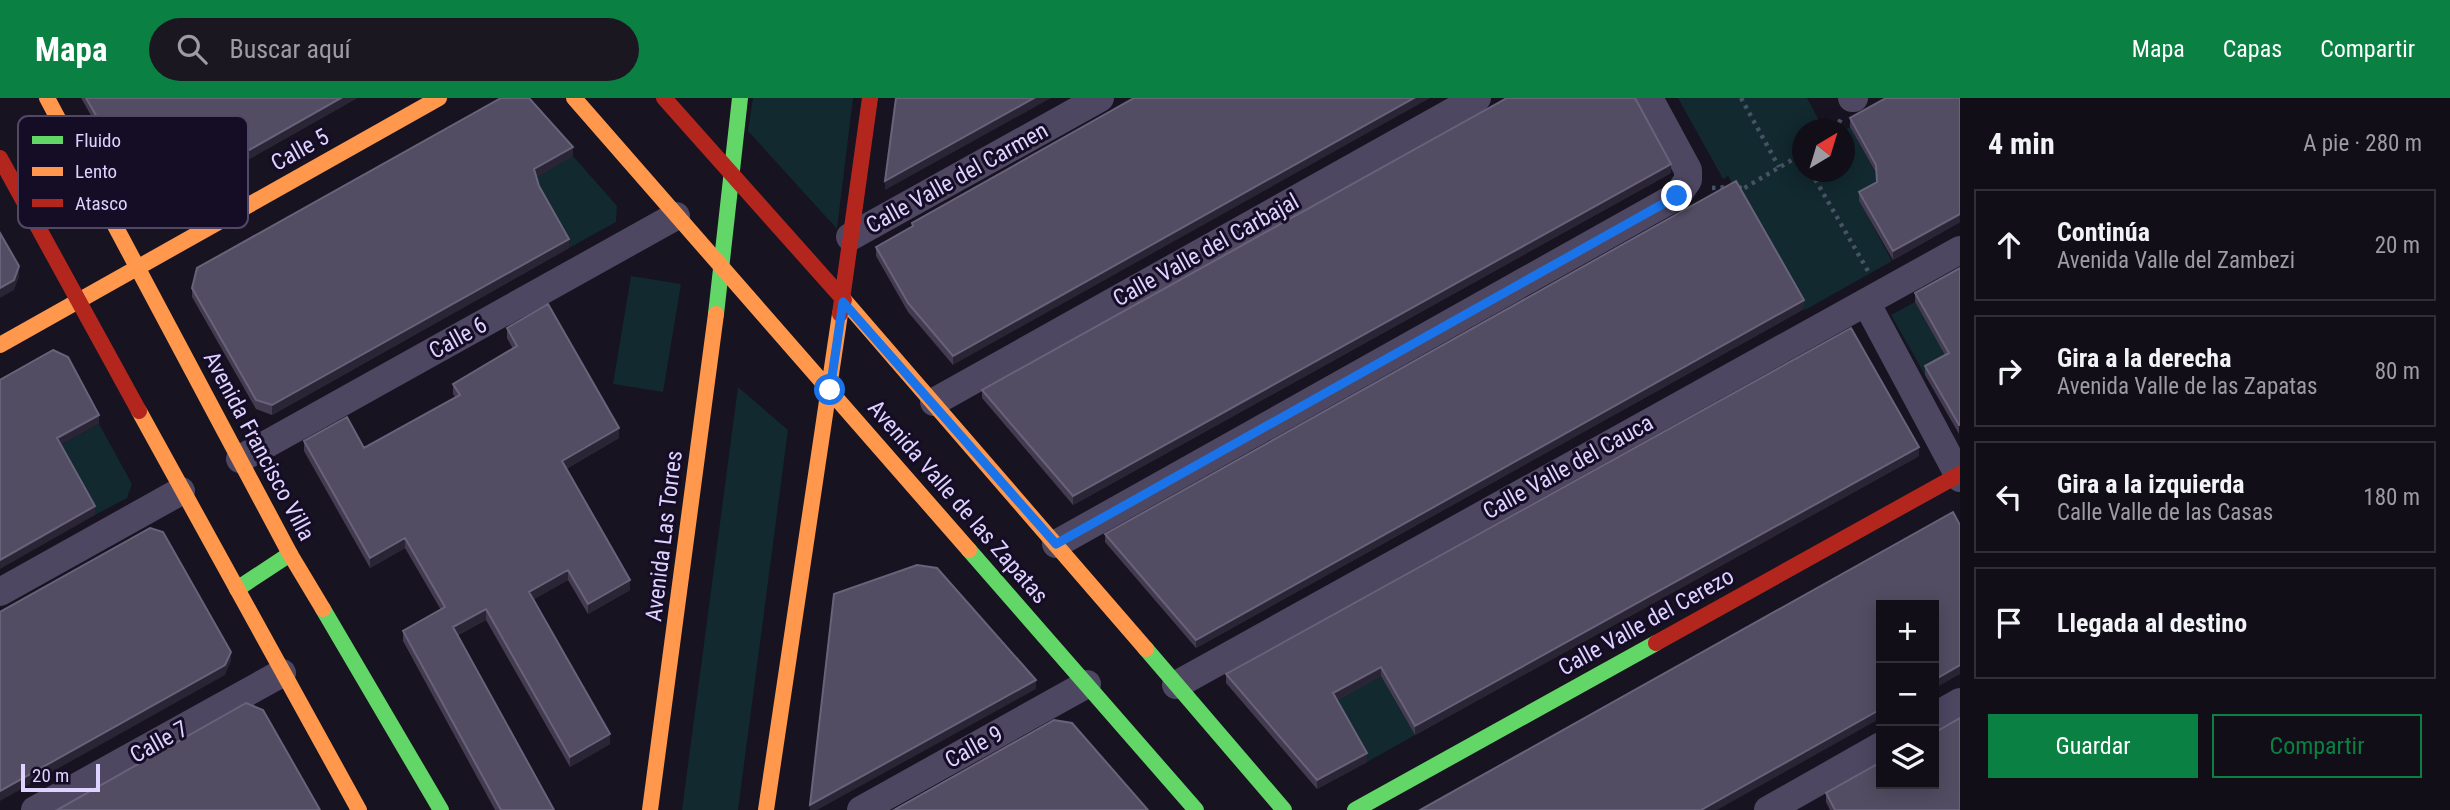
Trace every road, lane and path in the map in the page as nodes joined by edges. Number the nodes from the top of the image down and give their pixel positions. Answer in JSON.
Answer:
{"nodes":[{"id":1,"x":47,"y":98,"type":"edge"},
{"id":2,"x":439,"y":98,"type":"edge"},
{"id":3,"x":574,"y":98,"type":"edge"},
{"id":4,"x":664,"y":98,"type":"edge"},
{"id":5,"x":740,"y":98,"type":"edge"},
{"id":6,"x":870,"y":98,"type":"edge"},
{"id":7,"x":1100,"y":98,"type":"edge"},
{"id":8,"x":1477,"y":98,"type":"edge"},
{"id":9,"x":1741,"y":98,"type":"edge"},
{"id":10,"x":1651,"y":102,"type":"edge"},
{"id":11,"x":57,"y":116,"type":"edge"},
{"id":12,"x":0,"y":158,"type":"edge"},
{"id":13,"x":1792,"y":160,"type":"edge"},
{"id":14,"x":1779,"y":167,"type":"junction"},
{"id":15,"x":730,"y":173,"type":"junction"},
{"id":16,"x":1688,"y":180,"type":"junction"},
{"id":17,"x":1816,"y":182,"type":"edge"},
{"id":18,"x":18,"y":191,"type":"edge"},
{"id":19,"x":248,"y":206,"type":"edge"},
{"id":20,"x":676,"y":216,"type":"junction"},
{"id":21,"x":39,"y":228,"type":"edge"},
{"id":22,"x":117,"y":228,"type":"edge"},
{"id":23,"x":209,"y":228,"type":"edge"},
{"id":24,"x":850,"y":237,"type":"junction"},
{"id":25,"x":1960,"y":250,"type":"edge"},
{"id":26,"x":722,"y":267,"type":"junction"},
{"id":27,"x":138,"y":268,"type":"junction"},
{"id":28,"x":1873,"y":298,"type":"junction"},
{"id":29,"x":79,"y":301,"type":"junction"},
{"id":30,"x":843,"y":302,"type":"junction"},
{"id":31,"x":0,"y":345,"type":"edge"},
{"id":32,"x":830,"y":390,"type":"junction"},
{"id":33,"x":934,"y":402,"type":"junction"},
{"id":34,"x":240,"y":459,"type":"junction"},
{"id":35,"x":1959,"y":475,"type":"edge"},
{"id":36,"x":181,"y":491,"type":"junction"},
{"id":37,"x":1056,"y":544,"type":"junction"},
{"id":38,"x":290,"y":554,"type":"junction"},
{"id":39,"x":237,"y":589,"type":"junction"},
{"id":40,"x":0,"y":592,"type":"edge"},
{"id":41,"x":282,"y":673,"type":"junction"},
{"id":42,"x":1087,"y":684,"type":"junction"},
{"id":43,"x":1176,"y":685,"type":"junction"},
{"id":44,"x":1960,"y":702,"type":"edge"},
{"id":45,"x":1939,"y":714,"type":"edge"},
{"id":46,"x":1876,"y":749,"type":"edge"},
{"id":47,"x":35,"y":810,"type":"edge"},
{"id":48,"x":359,"y":810,"type":"edge"},
{"id":49,"x":441,"y":810,"type":"edge"},
{"id":50,"x":650,"y":810,"type":"edge"},
{"id":51,"x":766,"y":810,"type":"edge"},
{"id":52,"x":861,"y":810,"type":"edge"},
{"id":53,"x":1196,"y":810,"type":"edge"},
{"id":54,"x":1284,"y":810,"type":"edge"},
{"id":55,"x":1355,"y":810,"type":"edge"},
{"id":56,"x":1768,"y":810,"type":"edge"}],
"edges":[{"from":1,"to":11,"type":"main road","name":"Avenida Francisco Villa"},
{"from":2,"to":19,"type":"main road","name":"Calle 5"},
{"from":3,"to":20,"type":"main road","name":"Avenida Valle de las Zapatas"},
{"from":4,"to":15,"type":"main road","name":"Avenida Valle de las Zapatas"},
{"from":5,"to":15,"type":"main road","name":"Avenida Las Torres"},
{"from":6,"to":24,"type":"main road"},
{"from":7,"to":24,"type":"street","name":"Calle Valle del Carmen"},
{"from":8,"to":33,"type":"street","name":"Calle Valle del Carbajal"},
{"from":9,"to":14,"type":"path"},
{"from":10,"to":16,"type":"street"},
{"from":12,"to":18,"type":"main road"},
{"from":13,"to":14,"type":"path"},
{"from":14,"to":16,"type":"path"},
{"from":15,"to":26,"type":"main road","name":"Avenida Las Torres"},
{"from":15,"to":30,"type":"main road","name":"Avenida Valle de las Zapatas"},
{"from":16,"to":37,"type":"street"},
{"from":17,"to":28,"type":"path"},
{"from":20,"to":26,"type":"main road","name":"Avenida Valle de las Zapatas"},
{"from":20,"to":34,"type":"street","name":"Calle 6"},
{"from":21,"to":29,"type":"main road"},
{"from":22,"to":27,"type":"main road","name":"Avenida Francisco Villa"},
{"from":23,"to":27,"type":"main road","name":"Calle 5"},
{"from":24,"to":30,"type":"main road"},
{"from":25,"to":28,"type":"street","name":"Calle Valle del Cauca"},
{"from":26,"to":32,"type":"main road","name":"Avenida Valle de las Zapatas"},
{"from":26,"to":50,"type":"main road","name":"Avenida Las Torres"},
{"from":27,"to":29,"type":"main road","name":"Calle 5"},
{"from":27,"to":34,"type":"main road","name":"Avenida Francisco Villa"},
{"from":28,"to":35,"type":"street"},
{"from":28,"to":43,"type":"street","name":"Calle Valle del Cauca"},
{"from":29,"to":31,"type":"main road","name":"Calle 5"},
{"from":29,"to":36,"type":"main road"},
{"from":30,"to":32,"type":"main road"},
{"from":30,"to":33,"type":"main road","name":"Avenida Valle de las Zapatas"},
{"from":32,"to":42,"type":"main road","name":"Avenida Valle de las Zapatas"},
{"from":32,"to":51,"type":"main road"},
{"from":33,"to":37,"type":"main road","name":"Avenida Valle de las Zapatas"},
{"from":34,"to":38,"type":"main road","name":"Avenida Francisco Villa"},
{"from":35,"to":55,"type":"main road","name":"Calle Valle del Cerezo"},
{"from":36,"to":39,"type":"main road"},
{"from":36,"to":40,"type":"street"},
{"from":37,"to":43,"type":"main road","name":"Avenida Valle de las Zapatas"},
{"from":38,"to":39,"type":"main road"},
{"from":38,"to":49,"type":"main road","name":"Avenida Francisco Villa"},
{"from":39,"to":41,"type":"main road"},
{"from":41,"to":47,"type":"street","name":"Calle 7"},
{"from":41,"to":48,"type":"main road"},
{"from":42,"to":52,"type":"street","name":"Calle 9"},
{"from":42,"to":53,"type":"main road","name":"Avenida Valle de las Zapatas"},
{"from":43,"to":54,"type":"main road","name":"Avenida Valle de las Zapatas"},
{"from":44,"to":45,"type":"street"},
{"from":46,"to":56,"type":"street"}]}
